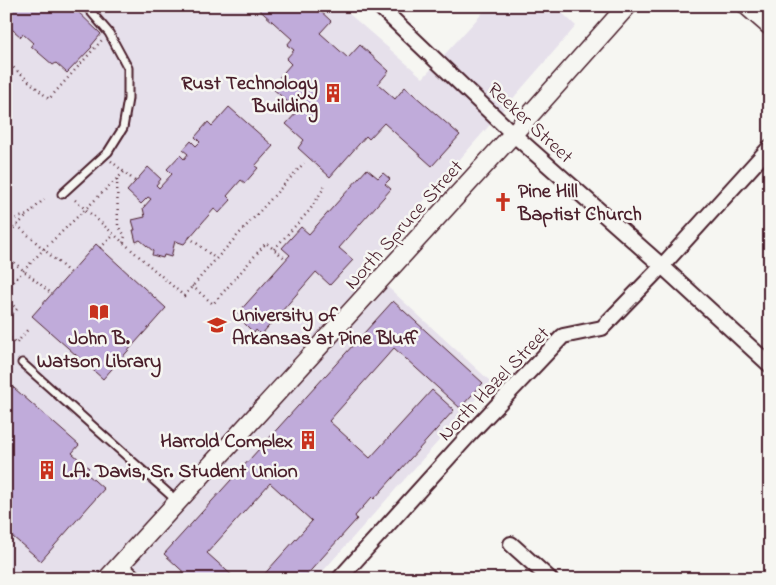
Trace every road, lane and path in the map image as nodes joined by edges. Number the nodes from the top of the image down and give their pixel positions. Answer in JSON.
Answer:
{"nodes":[{"id":1,"x":86,"y":6,"type":"edge"},
{"id":2,"x":379,"y":6,"type":"edge"},
{"id":3,"x":627,"y":6,"type":"edge"},
{"id":4,"x":747,"y":6,"type":"edge"},
{"id":5,"x":770,"y":26,"type":"edge"},
{"id":6,"x":104,"y":39,"type":"dead end"},
{"id":7,"x":6,"y":62,"type":"edge"},
{"id":8,"x":513,"y":134,"type":"junction"},
{"id":9,"x":770,"y":147,"type":"edge"},
{"id":10,"x":110,"y":160,"type":"dead end"},
{"id":11,"x":304,"y":163,"type":"dead end"},
{"id":12,"x":124,"y":172,"type":"junction"},
{"id":13,"x":117,"y":179,"type":"junction"},
{"id":14,"x":136,"y":182,"type":"dead end"},
{"id":15,"x":327,"y":183,"type":"dead end"},
{"id":16,"x":62,"y":194,"type":"dead end"},
{"id":17,"x":44,"y":199,"type":"dead end"},
{"id":18,"x":75,"y":200,"type":"dead end"},
{"id":19,"x":85,"y":210,"type":"junction"},
{"id":20,"x":28,"y":215,"type":"junction"},
{"id":21,"x":6,"y":221,"type":"edge"},
{"id":22,"x":17,"y":225,"type":"junction"},
{"id":23,"x":6,"y":235,"type":"edge"},
{"id":24,"x":114,"y":235,"type":"junction"},
{"id":25,"x":189,"y":237,"type":"dead end"},
{"id":26,"x":123,"y":242,"type":"junction"},
{"id":27,"x":100,"y":248,"type":"dead end"},
{"id":28,"x":44,"y":249,"type":"junction"},
{"id":29,"x":274,"y":249,"type":"junction"},
{"id":30,"x":6,"y":256,"type":"edge"},
{"id":31,"x":216,"y":259,"type":"junction"},
{"id":32,"x":286,"y":259,"type":"dead end"},
{"id":33,"x":662,"y":266,"type":"junction"},
{"id":34,"x":23,"y":270,"type":"junction"},
{"id":35,"x":70,"y":273,"type":"dead end"},
{"id":36,"x":192,"y":286,"type":"junction"},
{"id":37,"x":6,"y":289,"type":"edge"},
{"id":38,"x":52,"y":294,"type":"dead end"},
{"id":39,"x":6,"y":299,"type":"edge"},
{"id":40,"x":6,"y":321,"type":"edge"},
{"id":41,"x":29,"y":328,"type":"dead end"},
{"id":42,"x":6,"y":335,"type":"edge"},
{"id":43,"x":10,"y":338,"type":"junction"},
{"id":44,"x":6,"y":342,"type":"edge"},
{"id":45,"x":22,"y":363,"type":"dead end"},
{"id":46,"x":770,"y":366,"type":"edge"},
{"id":47,"x":178,"y":501,"type":"junction"},
{"id":48,"x":511,"y":544,"type":"dead end"},
{"id":49,"x":120,"y":564,"type":"junction"},
{"id":50,"x":107,"y":579,"type":"edge"},
{"id":51,"x":135,"y":579,"type":"edge"},
{"id":52,"x":339,"y":579,"type":"edge"},
{"id":53,"x":550,"y":579,"type":"edge"}],
"edges":[{"from":1,"to":16,"type":"lane"},
{"from":2,"to":8,"type":"street","name":"Reeker Street"},
{"from":3,"to":8,"type":"street","name":"North Spruce Street"},
{"from":4,"to":5,"type":"street"},
{"from":6,"to":7,"type":"path"},
{"from":8,"to":33,"type":"street","name":"Reeker Street"},
{"from":8,"to":47,"type":"street","name":"North Spruce Street"},
{"from":9,"to":33,"type":"street","name":"North Hazel Street"},
{"from":10,"to":12,"type":"path"},
{"from":11,"to":31,"type":"path"},
{"from":12,"to":13,"type":"path"},
{"from":12,"to":14,"type":"path"},
{"from":13,"to":19,"type":"path"},
{"from":13,"to":26,"type":"path"},
{"from":15,"to":29,"type":"path"},
{"from":17,"to":20,"type":"path"},
{"from":18,"to":19,"type":"path"},
{"from":19,"to":24,"type":"path"},
{"from":19,"to":28,"type":"path"},
{"from":20,"to":21,"type":"path"},
{"from":20,"to":22,"type":"path"},
{"from":22,"to":23,"type":"path"},
{"from":22,"to":28,"type":"path"},
{"from":24,"to":26,"type":"path"},
{"from":24,"to":27,"type":"path"},
{"from":25,"to":31,"type":"path"},
{"from":26,"to":36,"type":"path"},
{"from":28,"to":34,"type":"path"},
{"from":28,"to":35,"type":"path"},
{"from":29,"to":32,"type":"path"},
{"from":29,"to":36,"type":"path"},
{"from":30,"to":34,"type":"path"},
{"from":31,"to":36,"type":"path"},
{"from":33,"to":46,"type":"street","name":"Reeker Street"},
{"from":33,"to":52,"type":"street","name":"North Hazel Street"},
{"from":34,"to":37,"type":"path"},
{"from":34,"to":38,"type":"path"},
{"from":39,"to":40,"type":"path"},
{"from":41,"to":43,"type":"path"},
{"from":42,"to":43,"type":"path"},
{"from":43,"to":44,"type":"path"},
{"from":45,"to":47,"type":"lane"},
{"from":47,"to":49,"type":"street","name":"North Spruce Street"},
{"from":48,"to":53,"type":"street"},
{"from":49,"to":50,"type":"street","name":"North Spruce Street"},
{"from":49,"to":51,"type":"street"}]}
